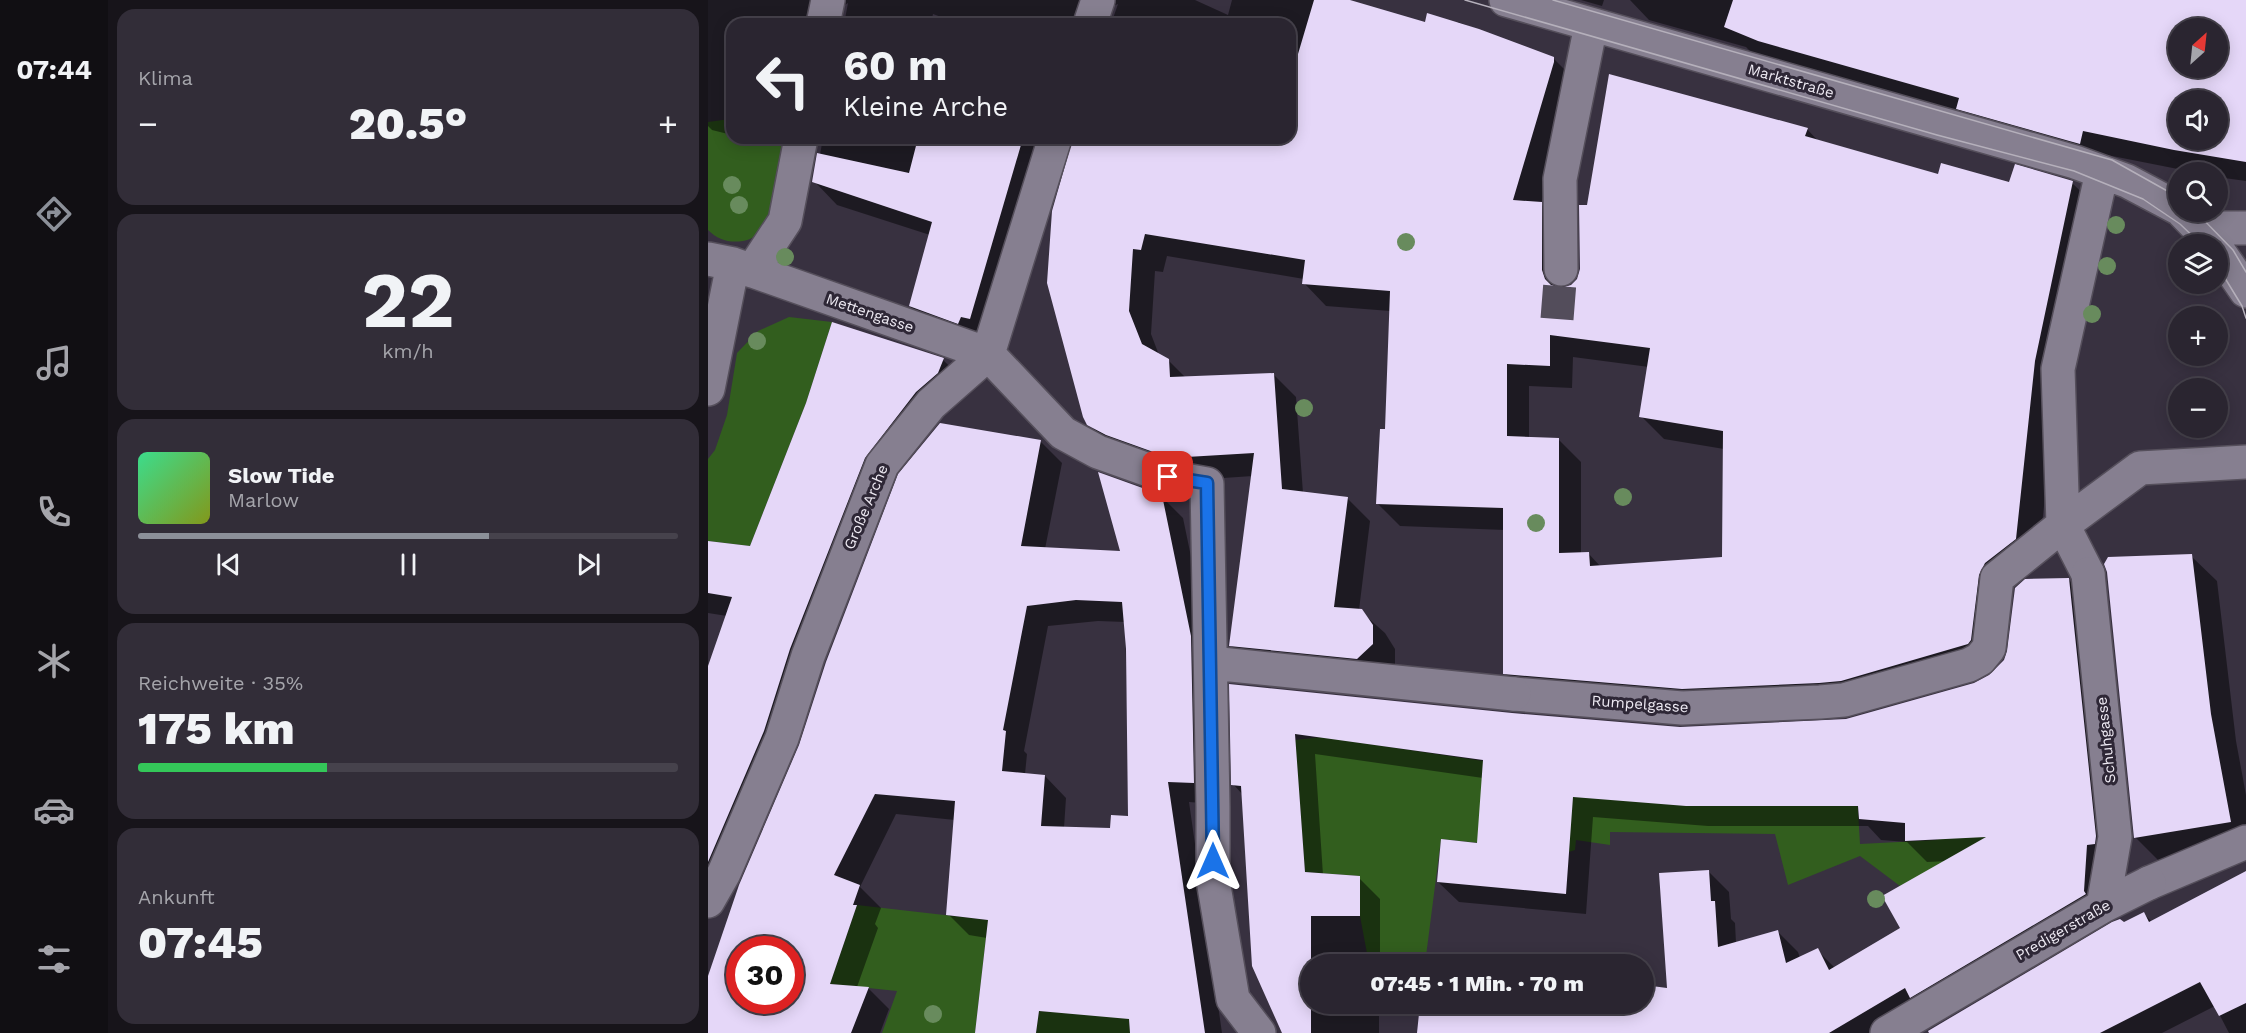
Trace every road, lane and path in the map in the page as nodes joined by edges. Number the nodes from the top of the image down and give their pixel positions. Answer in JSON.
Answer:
{"nodes":[{"id":1,"x":828,"y":0,"type":"edge"},
{"id":2,"x":1098,"y":0,"type":"edge"},
{"id":3,"x":1506,"y":0,"type":"edge"},
{"id":4,"x":825,"y":18,"type":"edge"},
{"id":5,"x":1092,"y":18,"type":"edge"},
{"id":6,"x":1589,"y":30,"type":"junction"},
{"id":7,"x":800,"y":144,"type":"edge"},
{"id":8,"x":1053,"y":144,"type":"edge"},
{"id":9,"x":2089,"y":167,"type":"junction"},
{"id":10,"x":2168,"y":203,"type":"edge"},
{"id":11,"x":2192,"y":222,"type":"edge"},
{"id":12,"x":2246,"y":228,"type":"edge"},
{"id":13,"x":2204,"y":234,"type":"edge"},
{"id":14,"x":2213,"y":234,"type":"edge"},
{"id":15,"x":731,"y":265,"type":"edge"},
{"id":16,"x":2228,"y":266,"type":"edge"},
{"id":17,"x":1561,"y":269,"type":"tunnel mouth"},
{"id":18,"x":2246,"y":291,"type":"edge"},
{"id":19,"x":988,"y":354,"type":"junction"},
{"id":20,"x":708,"y":388,"type":"edge"},
{"id":21,"x":2246,"y":462,"type":"edge"},
{"id":22,"x":2063,"y":525,"type":"junction"},
{"id":23,"x":1211,"y":663,"type":"junction"},
{"id":24,"x":2246,"y":842,"type":"edge"},
{"id":25,"x":708,"y":901,"type":"edge"},
{"id":26,"x":2103,"y":906,"type":"junction"},
{"id":27,"x":1259,"y":1033,"type":"edge"},
{"id":28,"x":1887,"y":1033,"type":"edge"}],
"edges":[{"from":1,"to":4,"type":"street"},
{"from":2,"to":5,"type":"street"},
{"from":3,"to":6,"type":"street","name":"Marktstraße"},
{"from":6,"to":9,"type":"street","name":"Marktstraße"},
{"from":6,"to":17,"type":"street"},
{"from":7,"to":15,"type":"street"},
{"from":8,"to":19,"type":"street"},
{"from":9,"to":10,"type":"street","name":"Marktstraße"},
{"from":9,"to":22,"type":"street"},
{"from":11,"to":13,"type":"street"},
{"from":12,"to":14,"type":"street"},
{"from":15,"to":19,"type":"street","name":"Mettengasse"},
{"from":15,"to":20,"type":"street"},
{"from":16,"to":18,"type":"street"},
{"from":19,"to":23,"type":"street"},
{"from":19,"to":25,"type":"street","name":"Große Arche"},
{"from":21,"to":22,"type":"street"},
{"from":22,"to":23,"type":"street","name":"Rumpelgasse"},
{"from":22,"to":26,"type":"street","name":"Schuhgasse"},
{"from":23,"to":27,"type":"street"},
{"from":24,"to":26,"type":"street","name":"Predigerstraße"},
{"from":26,"to":28,"type":"street","name":"Predigerstraße"}]}
